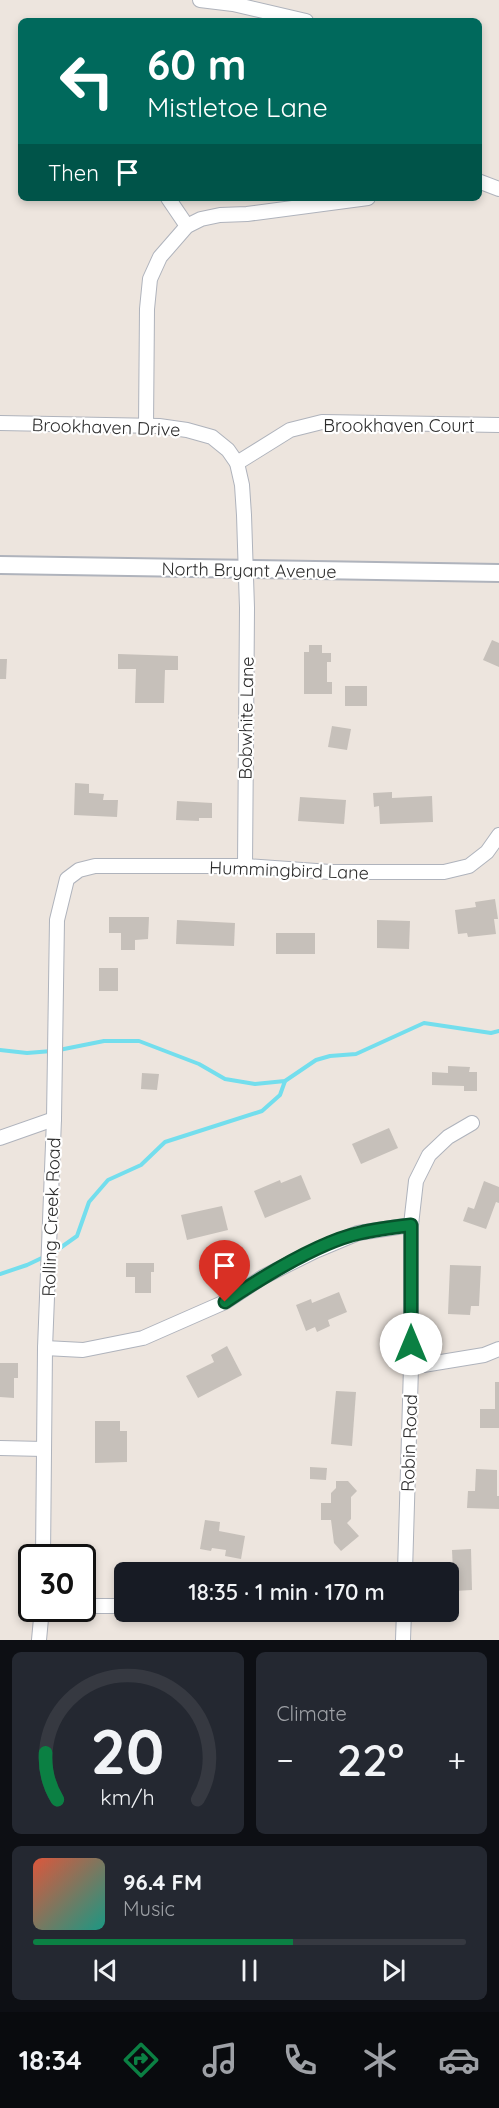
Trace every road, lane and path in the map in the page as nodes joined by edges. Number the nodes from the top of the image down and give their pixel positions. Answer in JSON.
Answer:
{"nodes":[{"id":1,"x":200,"y":0,"type":"edge"},
{"id":2,"x":293,"y":18,"type":"edge"},
{"id":3,"x":482,"y":183,"type":"edge"},
{"id":4,"x":499,"y":189,"type":"edge"},
{"id":5,"x":170,"y":201,"type":"edge"},
{"id":6,"x":345,"y":201,"type":"edge"},
{"id":7,"x":187,"y":226,"type":"junction"},
{"id":8,"x":0,"y":423,"type":"edge"},
{"id":9,"x":499,"y":425,"type":"edge"},
{"id":10,"x":146,"y":426,"type":"junction"},
{"id":11,"x":237,"y":464,"type":"junction"},
{"id":12,"x":0,"y":566,"type":"edge"},
{"id":13,"x":245,"y":570,"type":"junction"},
{"id":14,"x":499,"y":573,"type":"edge"},
{"id":15,"x":499,"y":835,"type":"edge"},
{"id":16,"x":244,"y":866,"type":"junction"},
{"id":17,"x":67,"y":879,"type":"joint"},
{"id":18,"x":54,"y":1119,"type":"junction"},
{"id":19,"x":472,"y":1123,"type":"dead end"},
{"id":20,"x":0,"y":1138,"type":"edge"},
{"id":21,"x":411,"y":1225,"type":"junction"},
{"id":22,"x":45,"y":1348,"type":"junction"},
{"id":23,"x":499,"y":1349,"type":"edge"},
{"id":24,"x":411,"y":1367,"type":"junction"},
{"id":25,"x":0,"y":1448,"type":"edge"},
{"id":26,"x":44,"y":1449,"type":"junction"},
{"id":27,"x":43,"y":1544,"type":"edge"},
{"id":28,"x":405,"y":1562,"type":"edge"},
{"id":29,"x":96,"y":1606,"type":"edge"},
{"id":30,"x":114,"y":1606,"type":"edge"},
{"id":31,"x":41,"y":1622,"type":"edge"},
{"id":32,"x":404,"y":1622,"type":"edge"},
{"id":33,"x":39,"y":1640,"type":"edge"},
{"id":34,"x":403,"y":1640,"type":"edge"}],
"edges":[{"from":1,"to":2,"type":"street"},
{"from":3,"to":4,"type":"street"},
{"from":5,"to":7,"type":"street"},
{"from":6,"to":7,"type":"street"},
{"from":7,"to":10,"type":"street"},
{"from":8,"to":10,"type":"street","name":"Brookhaven Drive"},
{"from":9,"to":11,"type":"street","name":"Brookhaven Court"},
{"from":10,"to":11,"type":"street","name":"Brookhaven Drive"},
{"from":11,"to":13,"type":"street"},
{"from":12,"to":13,"type":"street","name":"North Bryant Avenue"},
{"from":13,"to":14,"type":"street","name":"North Bryant Avenue"},
{"from":13,"to":16,"type":"street","name":"Bobwhite Lane"},
{"from":15,"to":16,"type":"street","name":"Hummingbird Lane"},
{"from":16,"to":17,"type":"street","name":"Hummingbird Lane"},
{"from":17,"to":18,"type":"street","name":"Rolling Creek Road"},
{"from":18,"to":20,"type":"street"},
{"from":18,"to":22,"type":"street","name":"Rolling Creek Road"},
{"from":19,"to":21,"type":"street","name":"Robin Road"},
{"from":21,"to":22,"type":"street"},
{"from":21,"to":24,"type":"street","name":"Robin Road"},
{"from":22,"to":26,"type":"street","name":"Rolling Creek Road"},
{"from":23,"to":24,"type":"street"},
{"from":24,"to":28,"type":"street","name":"Robin Road"},
{"from":25,"to":26,"type":"street"},
{"from":26,"to":27,"type":"street","name":"Rolling Creek Road"},
{"from":29,"to":30,"type":"street"},
{"from":31,"to":33,"type":"street"},
{"from":32,"to":34,"type":"street"}]}
